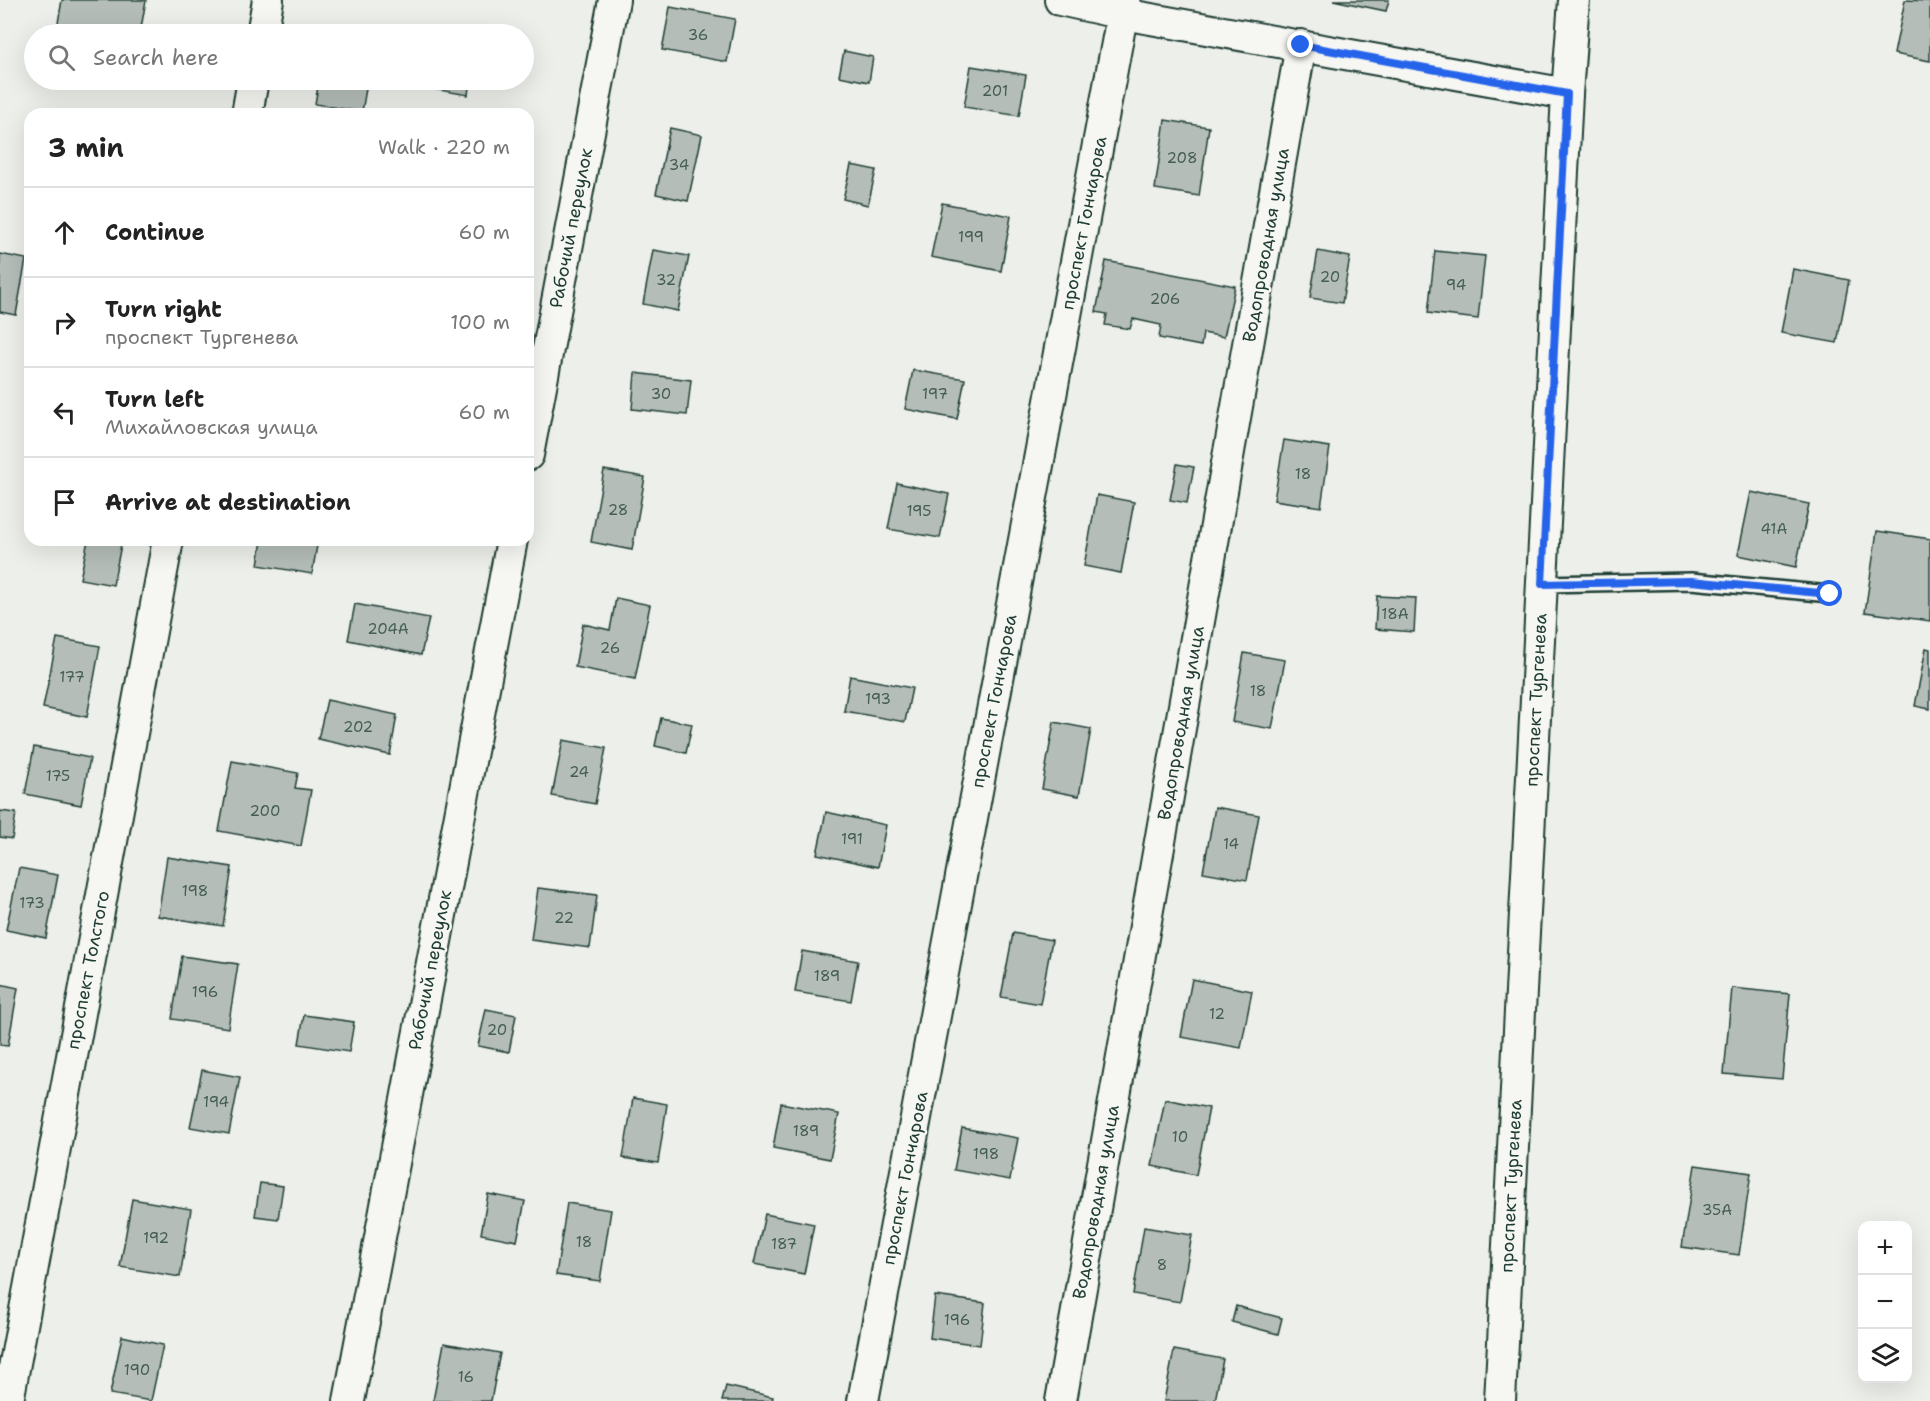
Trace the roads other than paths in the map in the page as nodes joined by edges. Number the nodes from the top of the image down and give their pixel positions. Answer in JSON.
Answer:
{"nodes":[{"id":1,"x":268,"y":0,"type":"edge"},
{"id":2,"x":614,"y":0,"type":"edge"},
{"id":3,"x":1060,"y":0,"type":"edge"},
{"id":4,"x":1574,"y":0,"type":"edge"},
{"id":5,"x":1124,"y":7,"type":"edge"},
{"id":6,"x":264,"y":24,"type":"edge"},
{"id":7,"x":1301,"y":45,"type":"junction"},
{"id":8,"x":251,"y":90,"type":"edge"},
{"id":9,"x":1567,"y":94,"type":"junction"},
{"id":10,"x":248,"y":108,"type":"edge"},
{"id":11,"x":534,"y":423,"type":"edge"},
{"id":12,"x":167,"y":546,"type":"edge"},
{"id":13,"x":511,"y":546,"type":"edge"},
{"id":14,"x":1542,"y":584,"type":"junction"},
{"id":15,"x":1830,"y":594,"type":"dead end"},
{"id":16,"x":8,"y":1401,"type":"edge"},
{"id":17,"x":349,"y":1401,"type":"edge"},
{"id":18,"x":863,"y":1401,"type":"edge"},
{"id":19,"x":1061,"y":1401,"type":"edge"},
{"id":20,"x":1500,"y":1401,"type":"edge"}],
"edges":[{"from":1,"to":6,"type":"street"},
{"from":2,"to":11,"type":"street","name":"Рабочий переулок"},
{"from":3,"to":5,"type":"street"},
{"from":4,"to":9,"type":"street","name":"проспект Тургенева"},
{"from":5,"to":7,"type":"street"},
{"from":5,"to":18,"type":"street","name":"проспект Гончарова"},
{"from":7,"to":9,"type":"street"},
{"from":7,"to":19,"type":"street","name":"Водопроводная улица"},
{"from":8,"to":10,"type":"street"},
{"from":9,"to":14,"type":"street","name":"проспект Тургенева"},
{"from":12,"to":16,"type":"street","name":"проспект Толстого"},
{"from":13,"to":17,"type":"street","name":"Рабочий переулок"},
{"from":14,"to":15,"type":"lane"},
{"from":14,"to":20,"type":"street","name":"проспект Тургенева"}]}
